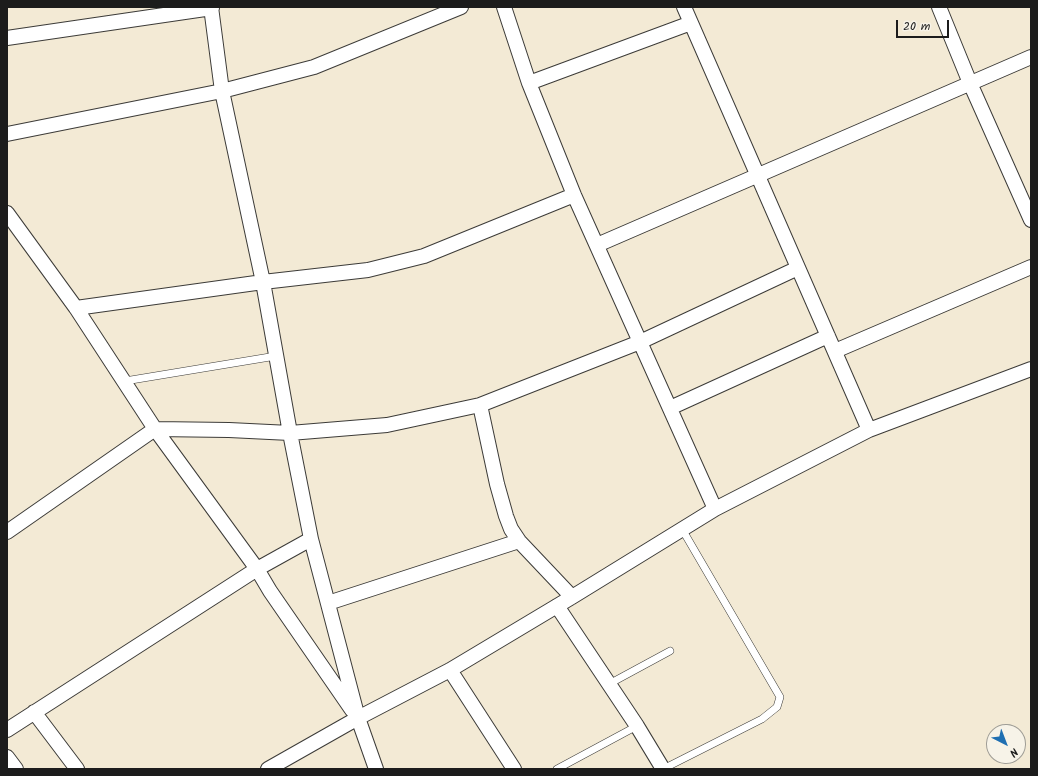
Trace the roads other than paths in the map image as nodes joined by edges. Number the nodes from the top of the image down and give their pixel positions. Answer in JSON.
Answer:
{"nodes":[{"id":1,"x":212,"y":7,"type":"edge"},
{"id":2,"x":461,"y":7,"type":"edge"},
{"id":3,"x":504,"y":7,"type":"edge"},
{"id":4,"x":684,"y":7,"type":"edge"},
{"id":5,"x":939,"y":7,"type":"edge"},
{"id":6,"x":691,"y":23,"type":"junction"},
{"id":7,"x":7,"y":38,"type":"edge"},
{"id":8,"x":1031,"y":57,"type":"edge"},
{"id":9,"x":530,"y":83,"type":"junction"},
{"id":10,"x":970,"y":83,"type":"junction"},
{"id":11,"x":222,"y":91,"type":"junction"},
{"id":12,"x":7,"y":134,"type":"edge"},
{"id":13,"x":758,"y":175,"type":"junction"},
{"id":14,"x":574,"y":195,"type":"junction"},
{"id":15,"x":7,"y":213,"type":"edge"},
{"id":16,"x":1031,"y":220,"type":"edge"},
{"id":17,"x":12,"y":230,"type":"edge"},
{"id":18,"x":597,"y":245,"type":"junction"},
{"id":19,"x":1031,"y":267,"type":"edge"},
{"id":20,"x":798,"y":268,"type":"junction"},
{"id":21,"x":263,"y":282,"type":"junction"},
{"id":22,"x":76,"y":308,"type":"junction"},
{"id":23,"x":828,"y":336,"type":"junction"},
{"id":24,"x":640,"y":342,"type":"junction"},
{"id":25,"x":835,"y":351,"type":"junction"},
{"id":26,"x":276,"y":356,"type":"junction"},
{"id":27,"x":1031,"y":369,"type":"edge"},
{"id":28,"x":125,"y":381,"type":"junction"},
{"id":29,"x":480,"y":405,"type":"junction"},
{"id":30,"x":670,"y":408,"type":"junction"},
{"id":31,"x":155,"y":429,"type":"junction"},
{"id":32,"x":869,"y":430,"type":"junction"},
{"id":33,"x":290,"y":433,"type":"junction"},
{"id":34,"x":715,"y":509,"type":"junction"},
{"id":35,"x":682,"y":529,"type":"junction"},
{"id":36,"x":7,"y":532,"type":"edge"},
{"id":37,"x":311,"y":539,"type":"junction"},
{"id":38,"x":519,"y":541,"type":"junction"},
{"id":39,"x":257,"y":569,"type":"junction"},
{"id":40,"x":572,"y":597,"type":"junction"},
{"id":41,"x":328,"y":603,"type":"junction"},
{"id":42,"x":557,"y":606,"type":"junction"},
{"id":43,"x":670,"y":651,"type":"dead end"},
{"id":44,"x":450,"y":670,"type":"junction"},
{"id":45,"x":609,"y":684,"type":"junction"},
{"id":46,"x":34,"y":712,"type":"junction"},
{"id":47,"x":358,"y":718,"type":"junction"},
{"id":48,"x":637,"y":726,"type":"junction"},
{"id":49,"x":7,"y":730,"type":"edge"},
{"id":50,"x":7,"y":758,"type":"edge"},
{"id":51,"x":16,"y":769,"type":"edge"},
{"id":52,"x":77,"y":769,"type":"edge"},
{"id":53,"x":268,"y":769,"type":"edge"},
{"id":54,"x":376,"y":769,"type":"edge"},
{"id":55,"x":514,"y":769,"type":"edge"},
{"id":56,"x":557,"y":769,"type":"edge"},
{"id":57,"x":663,"y":769,"type":"edge"}],
"edges":[{"from":1,"to":7,"type":"street"},
{"from":1,"to":11,"type":"street"},
{"from":2,"to":11,"type":"street"},
{"from":3,"to":9,"type":"street"},
{"from":4,"to":6,"type":"street"},
{"from":5,"to":10,"type":"street"},
{"from":6,"to":9,"type":"street"},
{"from":6,"to":13,"type":"street"},
{"from":8,"to":10,"type":"street"},
{"from":9,"to":14,"type":"street"},
{"from":10,"to":13,"type":"street"},
{"from":10,"to":16,"type":"street"},
{"from":11,"to":12,"type":"street"},
{"from":11,"to":21,"type":"street"},
{"from":13,"to":18,"type":"street"},
{"from":13,"to":20,"type":"street"},
{"from":14,"to":18,"type":"street"},
{"from":14,"to":21,"type":"street"},
{"from":15,"to":17,"type":"street"},
{"from":17,"to":22,"type":"street"},
{"from":18,"to":24,"type":"street"},
{"from":19,"to":25,"type":"street"},
{"from":20,"to":23,"type":"street"},
{"from":20,"to":24,"type":"street"},
{"from":21,"to":22,"type":"street"},
{"from":21,"to":26,"type":"street"},
{"from":22,"to":28,"type":"street"},
{"from":23,"to":25,"type":"street"},
{"from":23,"to":30,"type":"street"},
{"from":24,"to":29,"type":"street"},
{"from":24,"to":30,"type":"street"},
{"from":25,"to":32,"type":"street"},
{"from":26,"to":28,"type":"lane"},
{"from":26,"to":33,"type":"street"},
{"from":27,"to":32,"type":"street"},
{"from":28,"to":31,"type":"street"},
{"from":29,"to":33,"type":"street"},
{"from":29,"to":38,"type":"street"},
{"from":30,"to":34,"type":"street"},
{"from":31,"to":33,"type":"street"},
{"from":31,"to":36,"type":"street"},
{"from":31,"to":39,"type":"street"},
{"from":32,"to":34,"type":"street"},
{"from":33,"to":37,"type":"street"},
{"from":34,"to":35,"type":"street"},
{"from":35,"to":40,"type":"street"},
{"from":35,"to":57,"type":"lane"},
{"from":37,"to":39,"type":"street"},
{"from":37,"to":41,"type":"street"},
{"from":38,"to":40,"type":"street"},
{"from":38,"to":41,"type":"street"},
{"from":39,"to":46,"type":"street"},
{"from":39,"to":47,"type":"street"},
{"from":40,"to":42,"type":"street"},
{"from":41,"to":47,"type":"street"},
{"from":42,"to":44,"type":"street"},
{"from":42,"to":45,"type":"street"},
{"from":43,"to":45,"type":"lane"},
{"from":44,"to":47,"type":"street"},
{"from":44,"to":55,"type":"street"},
{"from":45,"to":48,"type":"street"},
{"from":46,"to":49,"type":"street"},
{"from":46,"to":52,"type":"street"},
{"from":47,"to":53,"type":"street"},
{"from":47,"to":54,"type":"street"},
{"from":48,"to":56,"type":"lane"},
{"from":48,"to":57,"type":"street"},
{"from":50,"to":51,"type":"street"}]}
